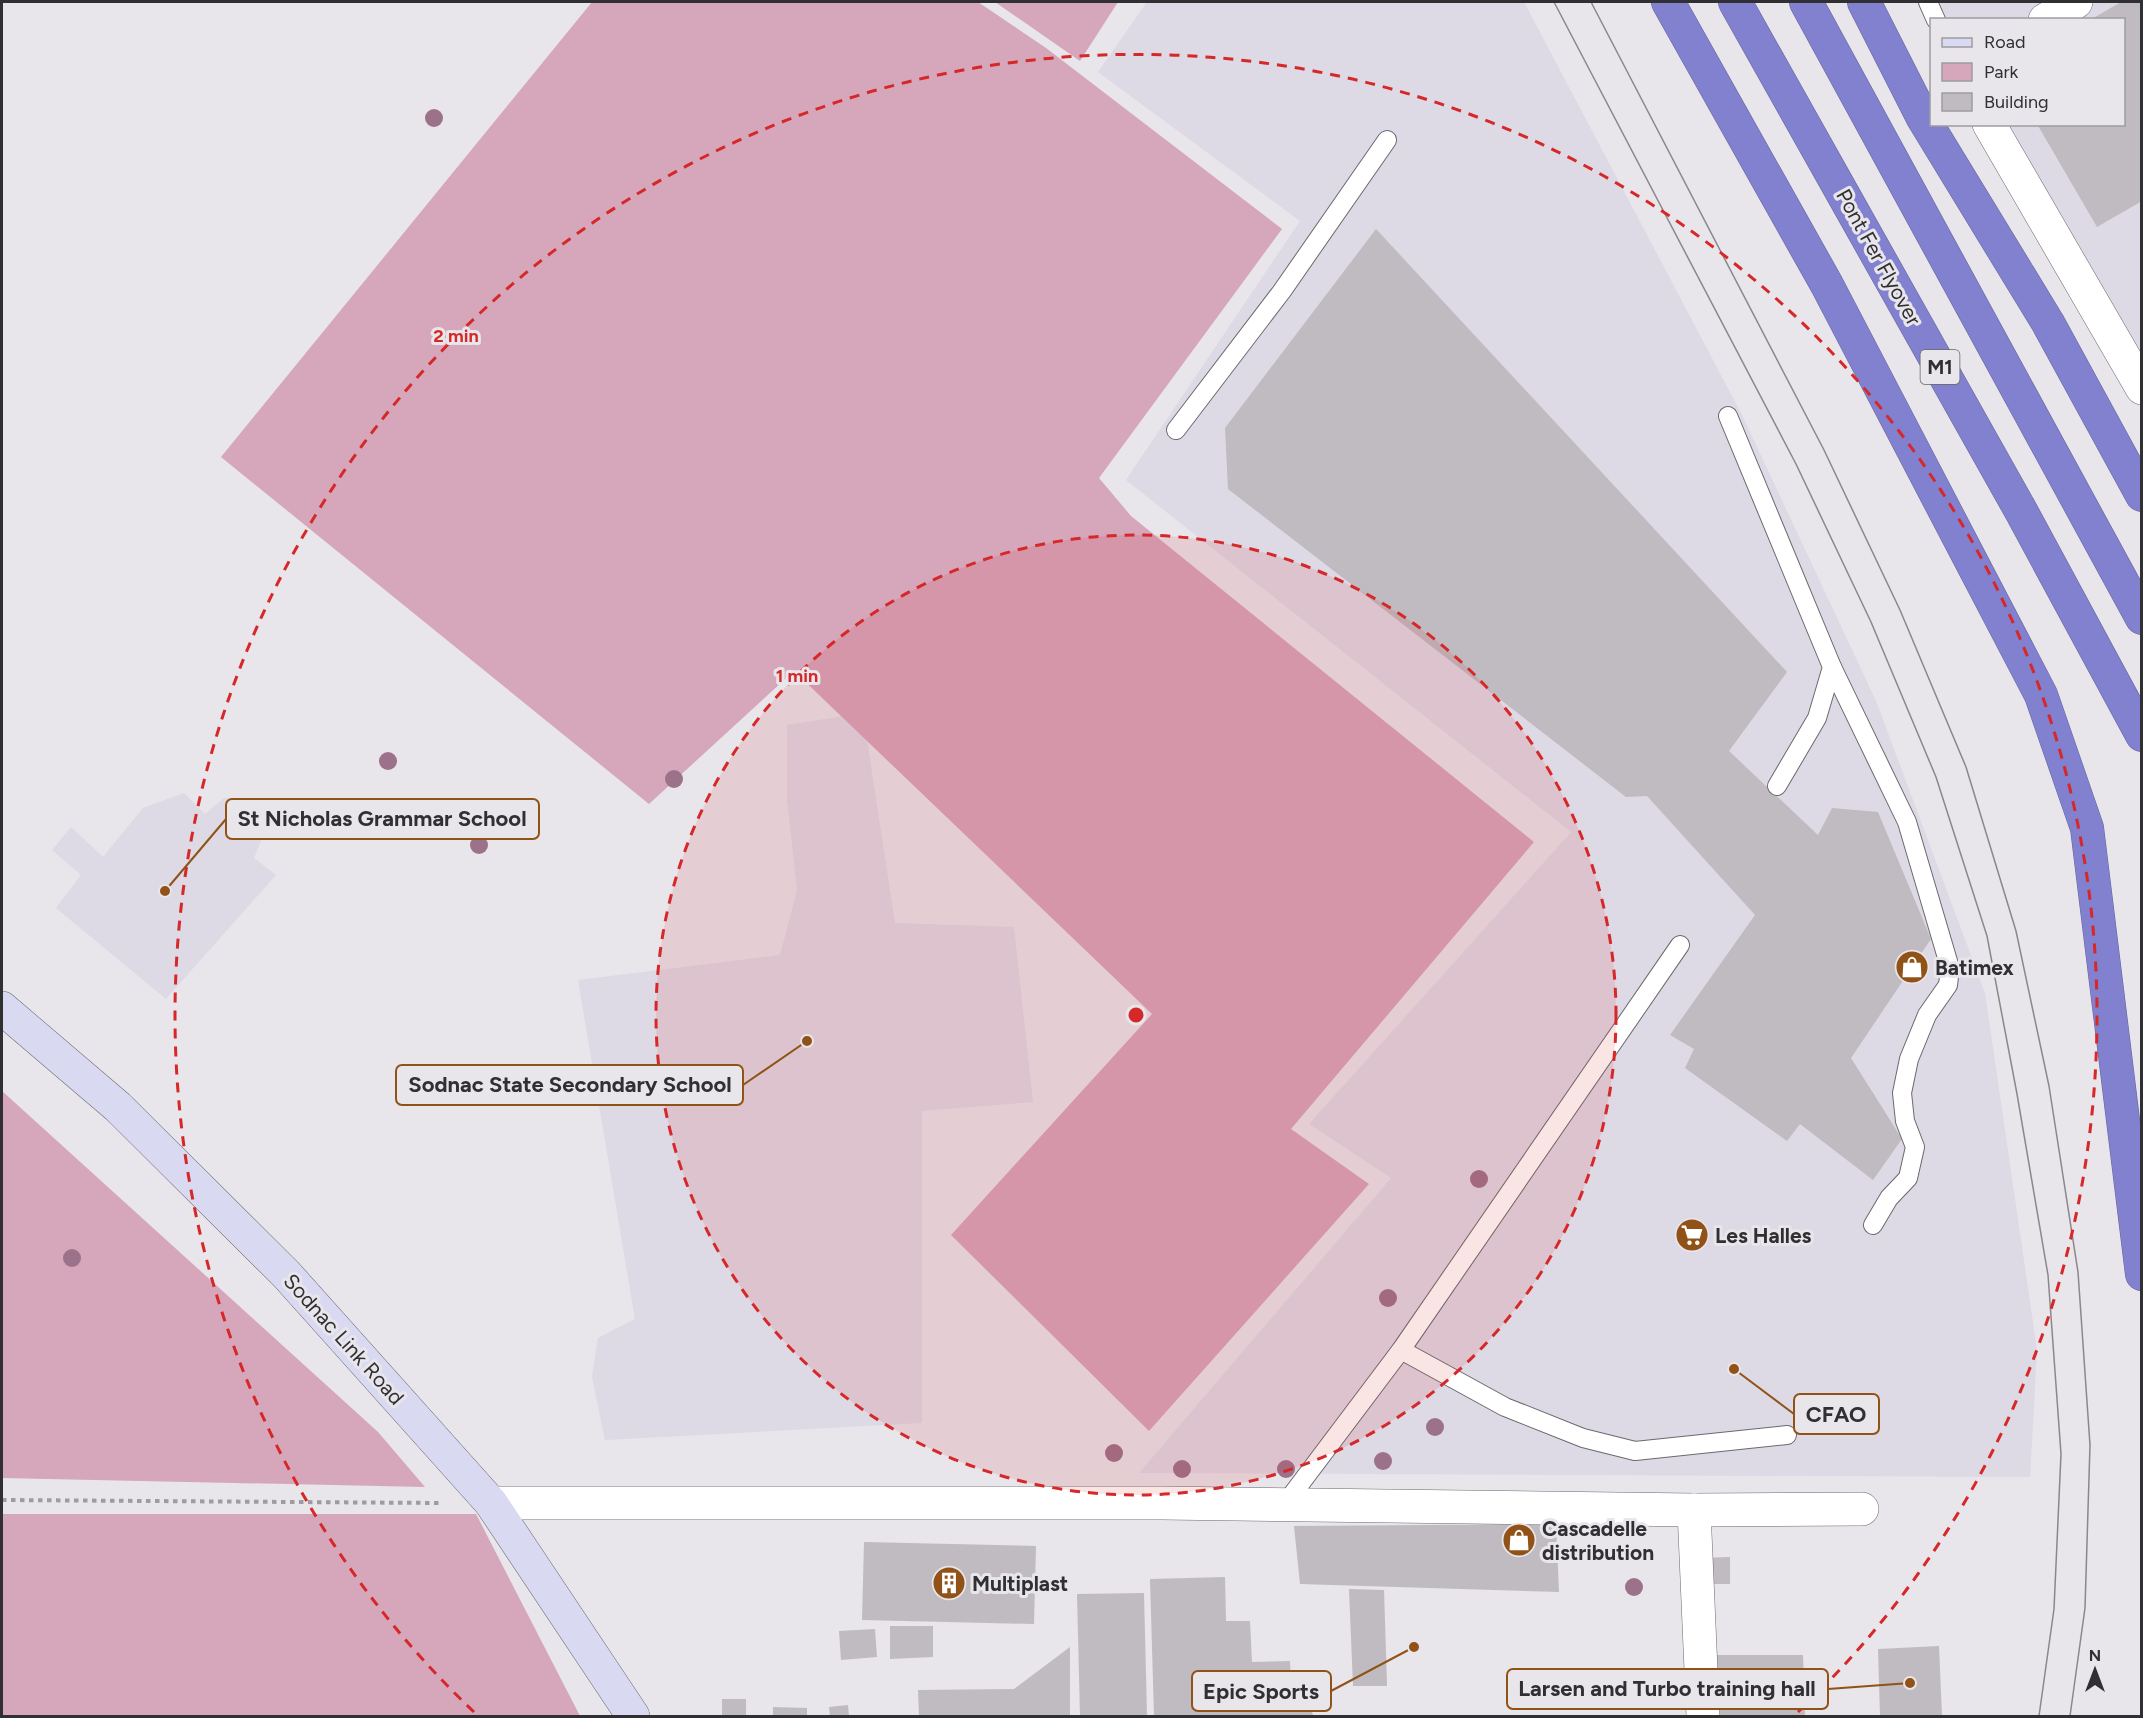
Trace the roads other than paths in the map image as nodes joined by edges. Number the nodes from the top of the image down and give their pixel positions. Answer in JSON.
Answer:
{"nodes":[{"id":1,"x":1668,"y":2,"type":"edge"},
{"id":2,"x":1735,"y":2,"type":"edge"},
{"id":3,"x":1806,"y":2,"type":"edge"},
{"id":4,"x":1864,"y":2,"type":"edge"},
{"id":5,"x":1928,"y":2,"type":"edge"},
{"id":6,"x":2076,"y":2,"type":"edge"},
{"id":7,"x":1935,"y":18,"type":"edge"},
{"id":8,"x":2048,"y":18,"type":"edge"},
{"id":9,"x":1990,"y":126,"type":"edge"},
{"id":10,"x":1387,"y":140,"type":"dead end"},
{"id":11,"x":2142,"y":388,"type":"edge"},
{"id":12,"x":1728,"y":416,"type":"dead end"},
{"id":13,"x":1176,"y":430,"type":"dead end"},
{"id":14,"x":2142,"y":495,"type":"edge"},
{"id":15,"x":2142,"y":618,"type":"edge"},
{"id":16,"x":1832,"y":667,"type":"junction"},
{"id":17,"x":2142,"y":735,"type":"edge"},
{"id":18,"x":1777,"y":786,"type":"dead end"},
{"id":19,"x":1680,"y":945,"type":"dead end"},
{"id":20,"x":2108,"y":997,"type":"junction"},
{"id":21,"x":2,"y":1008,"type":"edge"},
{"id":22,"x":2142,"y":1122,"type":"edge"},
{"id":23,"x":1873,"y":1225,"type":"dead end"},
{"id":24,"x":2142,"y":1274,"type":"edge"},
{"id":25,"x":1401,"y":1350,"type":"junction"},
{"id":26,"x":1787,"y":1435,"type":"dead end"},
{"id":27,"x":491,"y":1503,"type":"junction"},
{"id":28,"x":1285,"y":1504,"type":"junction"},
{"id":29,"x":1863,"y":1509,"type":"dead end"},
{"id":30,"x":1694,"y":1510,"type":"junction"},
{"id":31,"x":633,"y":1716,"type":"edge"},
{"id":32,"x":1703,"y":1716,"type":"edge"}],
"edges":[{"from":1,"to":20,"type":"highway"},
{"from":2,"to":17,"type":"highway","name":"Pont Fer Flyover","number":"M1"},
{"from":3,"to":15,"type":"highway"},
{"from":4,"to":14,"type":"highway"},
{"from":5,"to":7,"type":"lane"},
{"from":6,"to":8,"type":"street"},
{"from":9,"to":11,"type":"street"},
{"from":10,"to":13,"type":"lane"},
{"from":12,"to":16,"type":"lane"},
{"from":16,"to":18,"type":"lane"},
{"from":16,"to":23,"type":"lane"},
{"from":19,"to":25,"type":"lane"},
{"from":20,"to":22,"type":"highway"},
{"from":20,"to":24,"type":"highway"},
{"from":21,"to":27,"type":"main road","name":"Sodnac Link Road"},
{"from":25,"to":26,"type":"lane"},
{"from":25,"to":28,"type":"lane"},
{"from":27,"to":28,"type":"street"},
{"from":27,"to":31,"type":"main road","name":"Sodnac Link Road"},
{"from":28,"to":30,"type":"street"},
{"from":29,"to":30,"type":"street"},
{"from":30,"to":32,"type":"street"}]}
